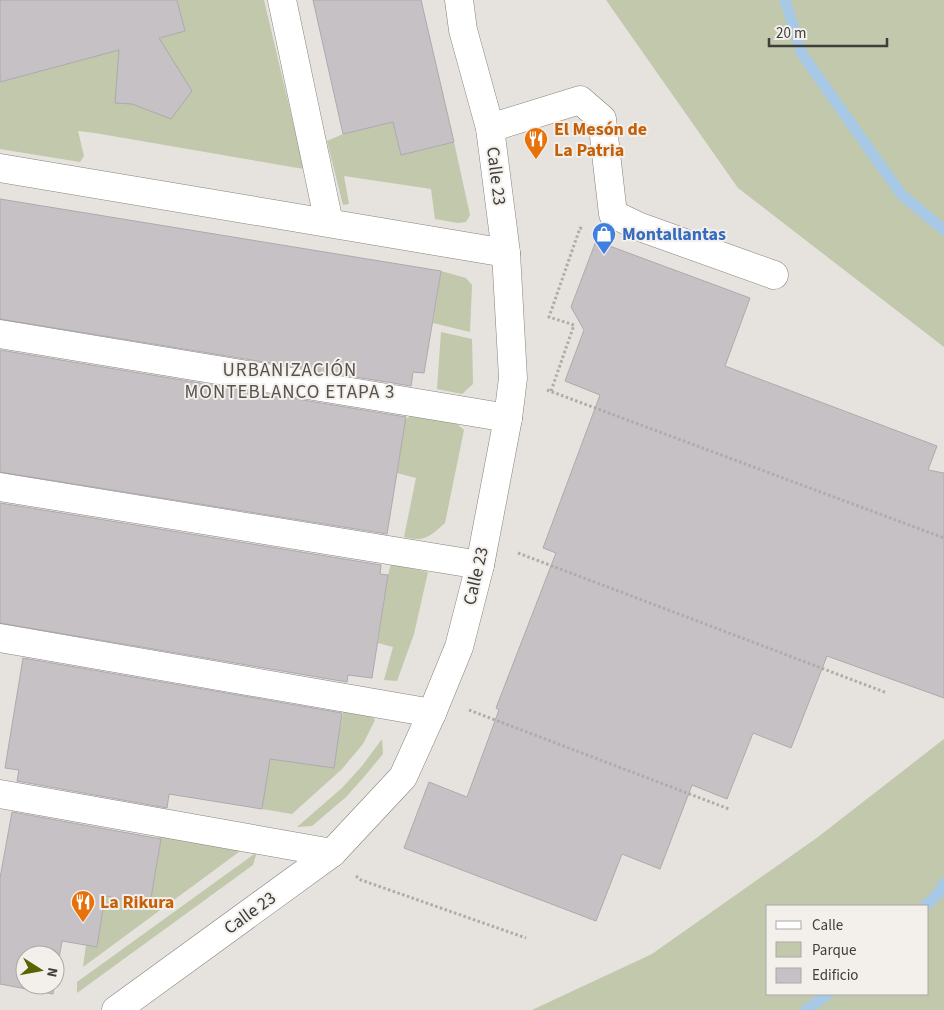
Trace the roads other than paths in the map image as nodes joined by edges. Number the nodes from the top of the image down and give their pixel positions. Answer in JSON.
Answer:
{"nodes":[{"id":1,"x":282,"y":0,"type":"edge"},
{"id":2,"x":459,"y":0,"type":"edge"},
{"id":3,"x":490,"y":128,"type":"junction"},
{"id":4,"x":0,"y":168,"type":"edge"},
{"id":5,"x":329,"y":222,"type":"junction"},
{"id":6,"x":506,"y":253,"type":"junction"},
{"id":7,"x":774,"y":275,"type":"dead end"},
{"id":8,"x":0,"y":334,"type":"edge"},
{"id":9,"x":508,"y":418,"type":"junction"},
{"id":10,"x":0,"y":487,"type":"edge"},
{"id":11,"x":482,"y":553,"type":"junction"},
{"id":12,"x":0,"y":638,"type":"edge"},
{"id":13,"x":435,"y":705,"type":"junction"},
{"id":14,"x":0,"y":794,"type":"edge"},
{"id":15,"x":332,"y":853,"type":"junction"},
{"id":16,"x":116,"y":1010,"type":"edge"}],
"edges":[{"from":1,"to":5,"type":"street"},
{"from":2,"to":3,"type":"street","name":"Calle 23"},
{"from":3,"to":6,"type":"street","name":"Calle 23"},
{"from":3,"to":7,"type":"street"},
{"from":4,"to":5,"type":"street"},
{"from":5,"to":6,"type":"street"},
{"from":6,"to":9,"type":"street","name":"Calle 23"},
{"from":8,"to":9,"type":"street"},
{"from":9,"to":11,"type":"street","name":"Calle 23"},
{"from":10,"to":11,"type":"street"},
{"from":11,"to":13,"type":"street","name":"Calle 23"},
{"from":12,"to":13,"type":"street"},
{"from":13,"to":15,"type":"street","name":"Calle 23"},
{"from":14,"to":15,"type":"street"},
{"from":15,"to":16,"type":"street","name":"Calle 23"}]}
